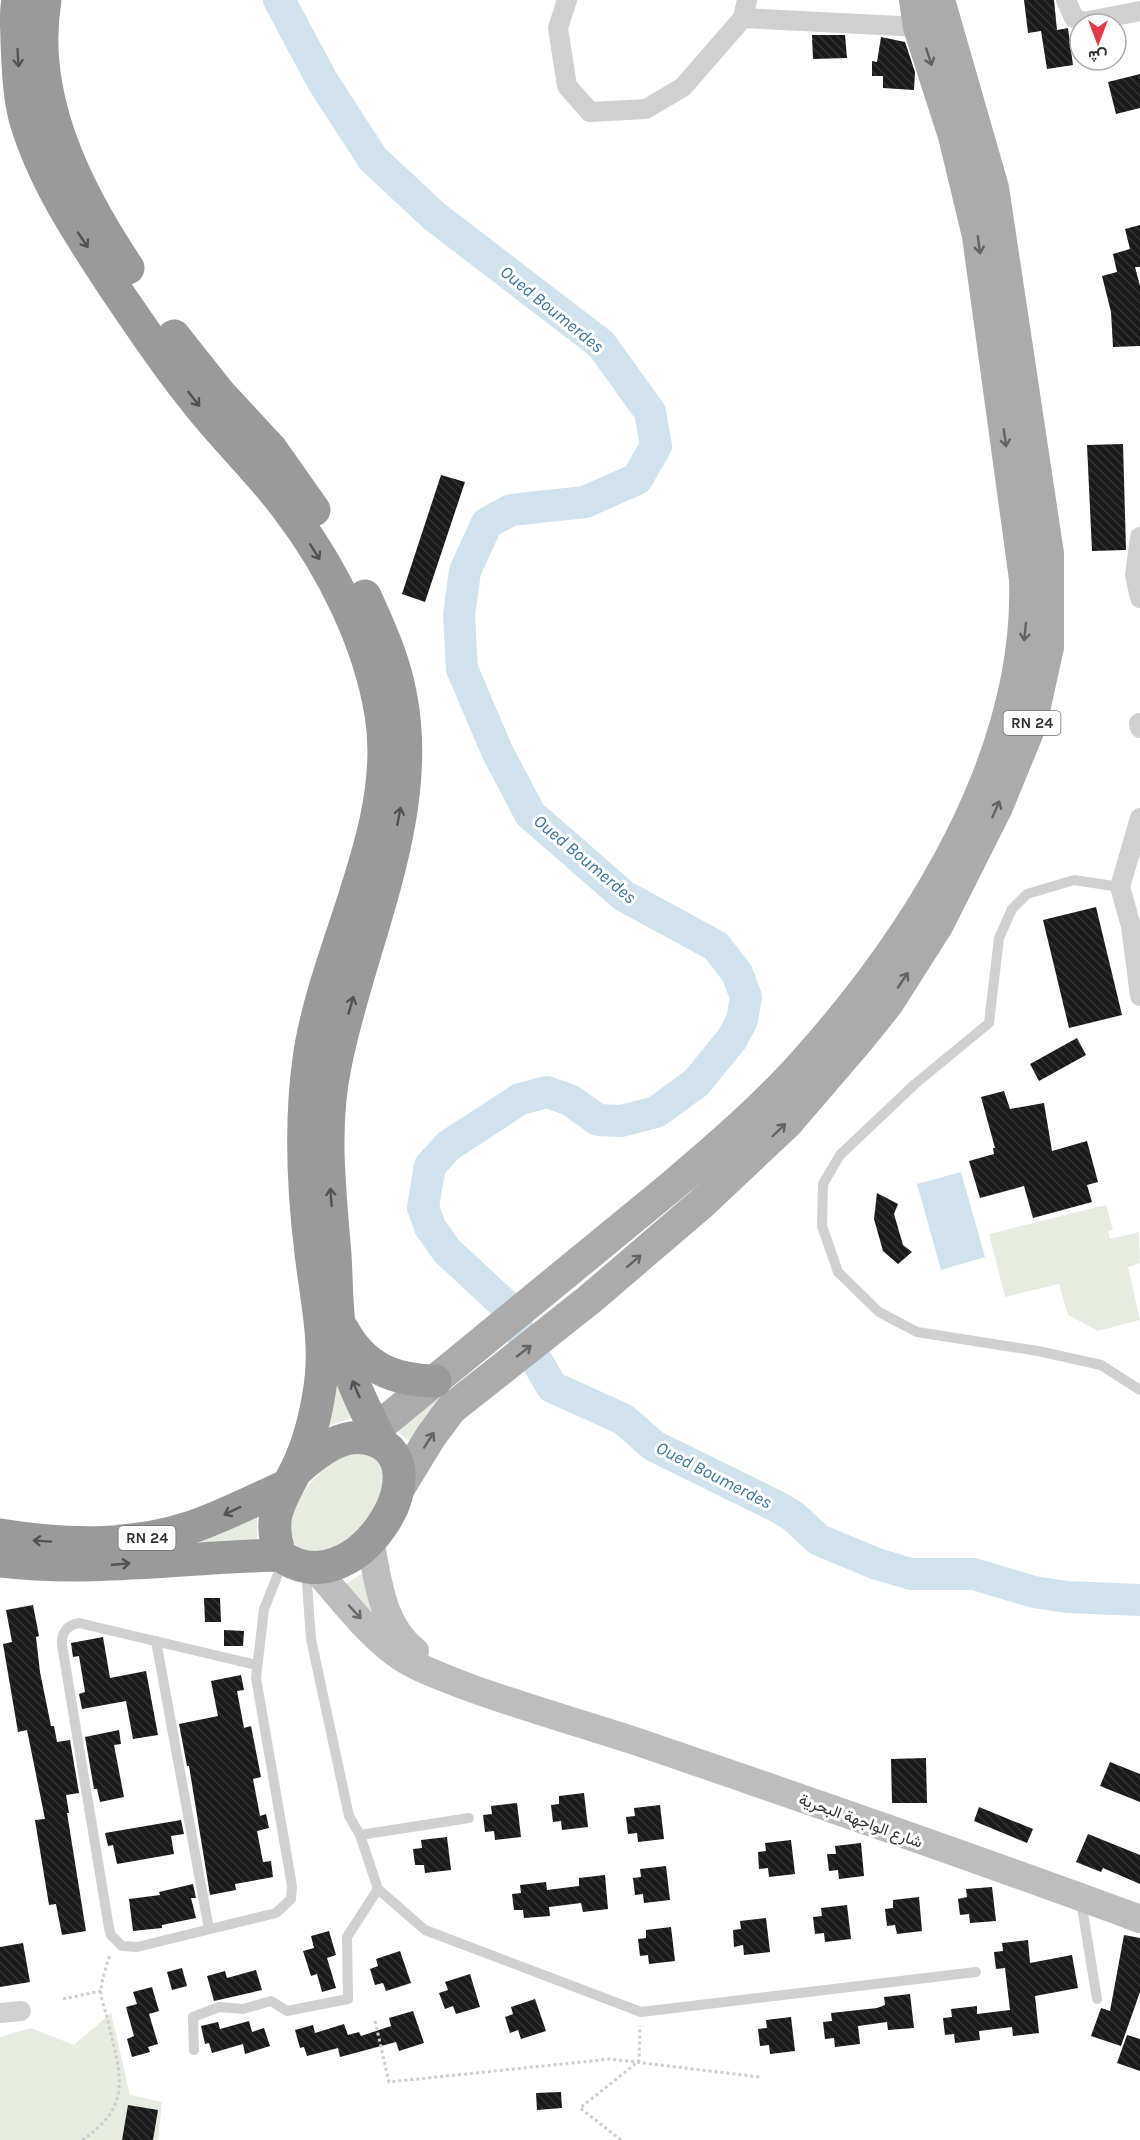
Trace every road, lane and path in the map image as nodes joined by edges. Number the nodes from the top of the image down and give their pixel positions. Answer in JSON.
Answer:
{"nodes":[{"id":1,"x":18,"y":0,"type":"edge"},
{"id":2,"x":45,"y":0,"type":"edge"},
{"id":3,"x":567,"y":0,"type":"edge"},
{"id":4,"x":939,"y":0,"type":"edge"},
{"id":5,"x":1066,"y":0,"type":"edge"},
{"id":6,"x":745,"y":9,"type":"edge"},
{"id":7,"x":1140,"y":11,"type":"edge"},
{"id":8,"x":917,"y":13,"type":"edge"},
{"id":9,"x":1140,"y":537,"type":"edge"},
{"id":10,"x":1140,"y":598,"type":"edge"},
{"id":11,"x":1140,"y":818,"type":"edge"},
{"id":12,"x":1120,"y":887,"type":"junction"},
{"id":13,"x":1140,"y":996,"type":"edge"},
{"id":14,"x":339,"y":1322,"type":"junction"},
{"id":15,"x":435,"y":1381,"type":"junction"},
{"id":16,"x":1140,"y":1390,"type":"edge"},
{"id":17,"x":374,"y":1436,"type":"junction"},
{"id":18,"x":291,"y":1478,"type":"junction"},
{"id":19,"x":398,"y":1490,"type":"junction"},
{"id":20,"x":0,"y":1535,"type":"edge"},
{"id":21,"x":370,"y":1540,"type":"junction"},
{"id":22,"x":0,"y":1561,"type":"edge"},
{"id":23,"x":296,"y":1563,"type":"junction"},
{"id":24,"x":156,"y":1641,"type":"junction"},
{"id":25,"x":256,"y":1665,"type":"junction"},
{"id":26,"x":581,"y":1723,"type":"junction"},
{"id":27,"x":469,"y":1818,"type":"dead end"},
{"id":28,"x":360,"y":1835,"type":"junction"},
{"id":29,"x":378,"y":1889,"type":"junction"},
{"id":30,"x":1080,"y":1896,"type":"junction"},
{"id":31,"x":1140,"y":1918,"type":"edge"},
{"id":32,"x":209,"y":1929,"type":"junction"},
{"id":33,"x":115,"y":1941,"type":"junction"},
{"id":34,"x":976,"y":1972,"type":"dead end"},
{"id":35,"x":101,"y":1991,"type":"junction"},
{"id":36,"x":63,"y":1999,"type":"dead end"},
{"id":37,"x":1097,"y":1999,"type":"dead end"},
{"id":38,"x":21,"y":2011,"type":"dead end"},
{"id":39,"x":640,"y":2012,"type":"junction"},
{"id":40,"x":0,"y":2013,"type":"edge"},
{"id":41,"x":375,"y":2021,"type":"dead end"},
{"id":42,"x":194,"y":2050,"type":"dead end"},
{"id":43,"x":639,"y":2061,"type":"junction"},
{"id":44,"x":760,"y":2077,"type":"dead end"},
{"id":45,"x":82,"y":2140,"type":"edge"},
{"id":46,"x":621,"y":2140,"type":"edge"}],
"edges":[{"from":1,"to":18,"type":"highway","one_way":true},
{"from":14,"to":2,"type":"highway","one_way":true},
{"from":3,"to":6,"type":"street"},
{"from":19,"to":4,"type":"main road","number":"RN 24","one_way":true},
{"from":5,"to":7,"type":"street"},
{"from":6,"to":8,"type":"street"},
{"from":8,"to":15,"type":"main road","number":"RN 24","one_way":true},
{"from":9,"to":10,"type":"street"},
{"from":11,"to":12,"type":"street"},
{"from":12,"to":13,"type":"street"},
{"from":12,"to":16,"type":"lane"},
{"from":14,"to":15,"type":"highway"},
{"from":17,"to":14,"type":"highway","one_way":true},
{"from":15,"to":17,"type":"main road","number":"RN 24"},
{"from":17,"to":18,"type":"highway"},
{"from":17,"to":19,"type":"highway"},
{"from":18,"to":20,"type":"highway","number":"RN 24","one_way":true},
{"from":18,"to":23,"type":"highway"},
{"from":19,"to":21,"type":"highway"},
{"from":21,"to":23,"type":"highway"},
{"from":21,"to":26,"type":"main road","name":"شارع الواجهة البحرية"},
{"from":22,"to":23,"type":"highway","number":"RN 24","one_way":true},
{"from":23,"to":25,"type":"lane"},
{"from":23,"to":26,"type":"main road","name":"شارع الواجهة البحرية","one_way":true},
{"from":23,"to":28,"type":"lane"},
{"from":24,"to":25,"type":"lane"},
{"from":24,"to":32,"type":"lane"},
{"from":24,"to":33,"type":"lane"},
{"from":25,"to":32,"type":"lane"},
{"from":26,"to":30,"type":"main road","name":"شارع الواجهة البحرية"},
{"from":27,"to":28,"type":"lane"},
{"from":28,"to":29,"type":"lane"},
{"from":29,"to":39,"type":"lane"},
{"from":29,"to":42,"type":"lane"},
{"from":30,"to":31,"type":"main road","name":"شارع الواجهة البحرية"},
{"from":30,"to":37,"type":"lane"},
{"from":32,"to":33,"type":"lane"},
{"from":33,"to":35,"type":"path"},
{"from":34,"to":39,"type":"lane"},
{"from":35,"to":36,"type":"path"},
{"from":35,"to":45,"type":"path"},
{"from":38,"to":40,"type":"street"},
{"from":39,"to":43,"type":"path"},
{"from":41,"to":43,"type":"path"},
{"from":43,"to":44,"type":"path"},
{"from":43,"to":46,"type":"path"}]}
